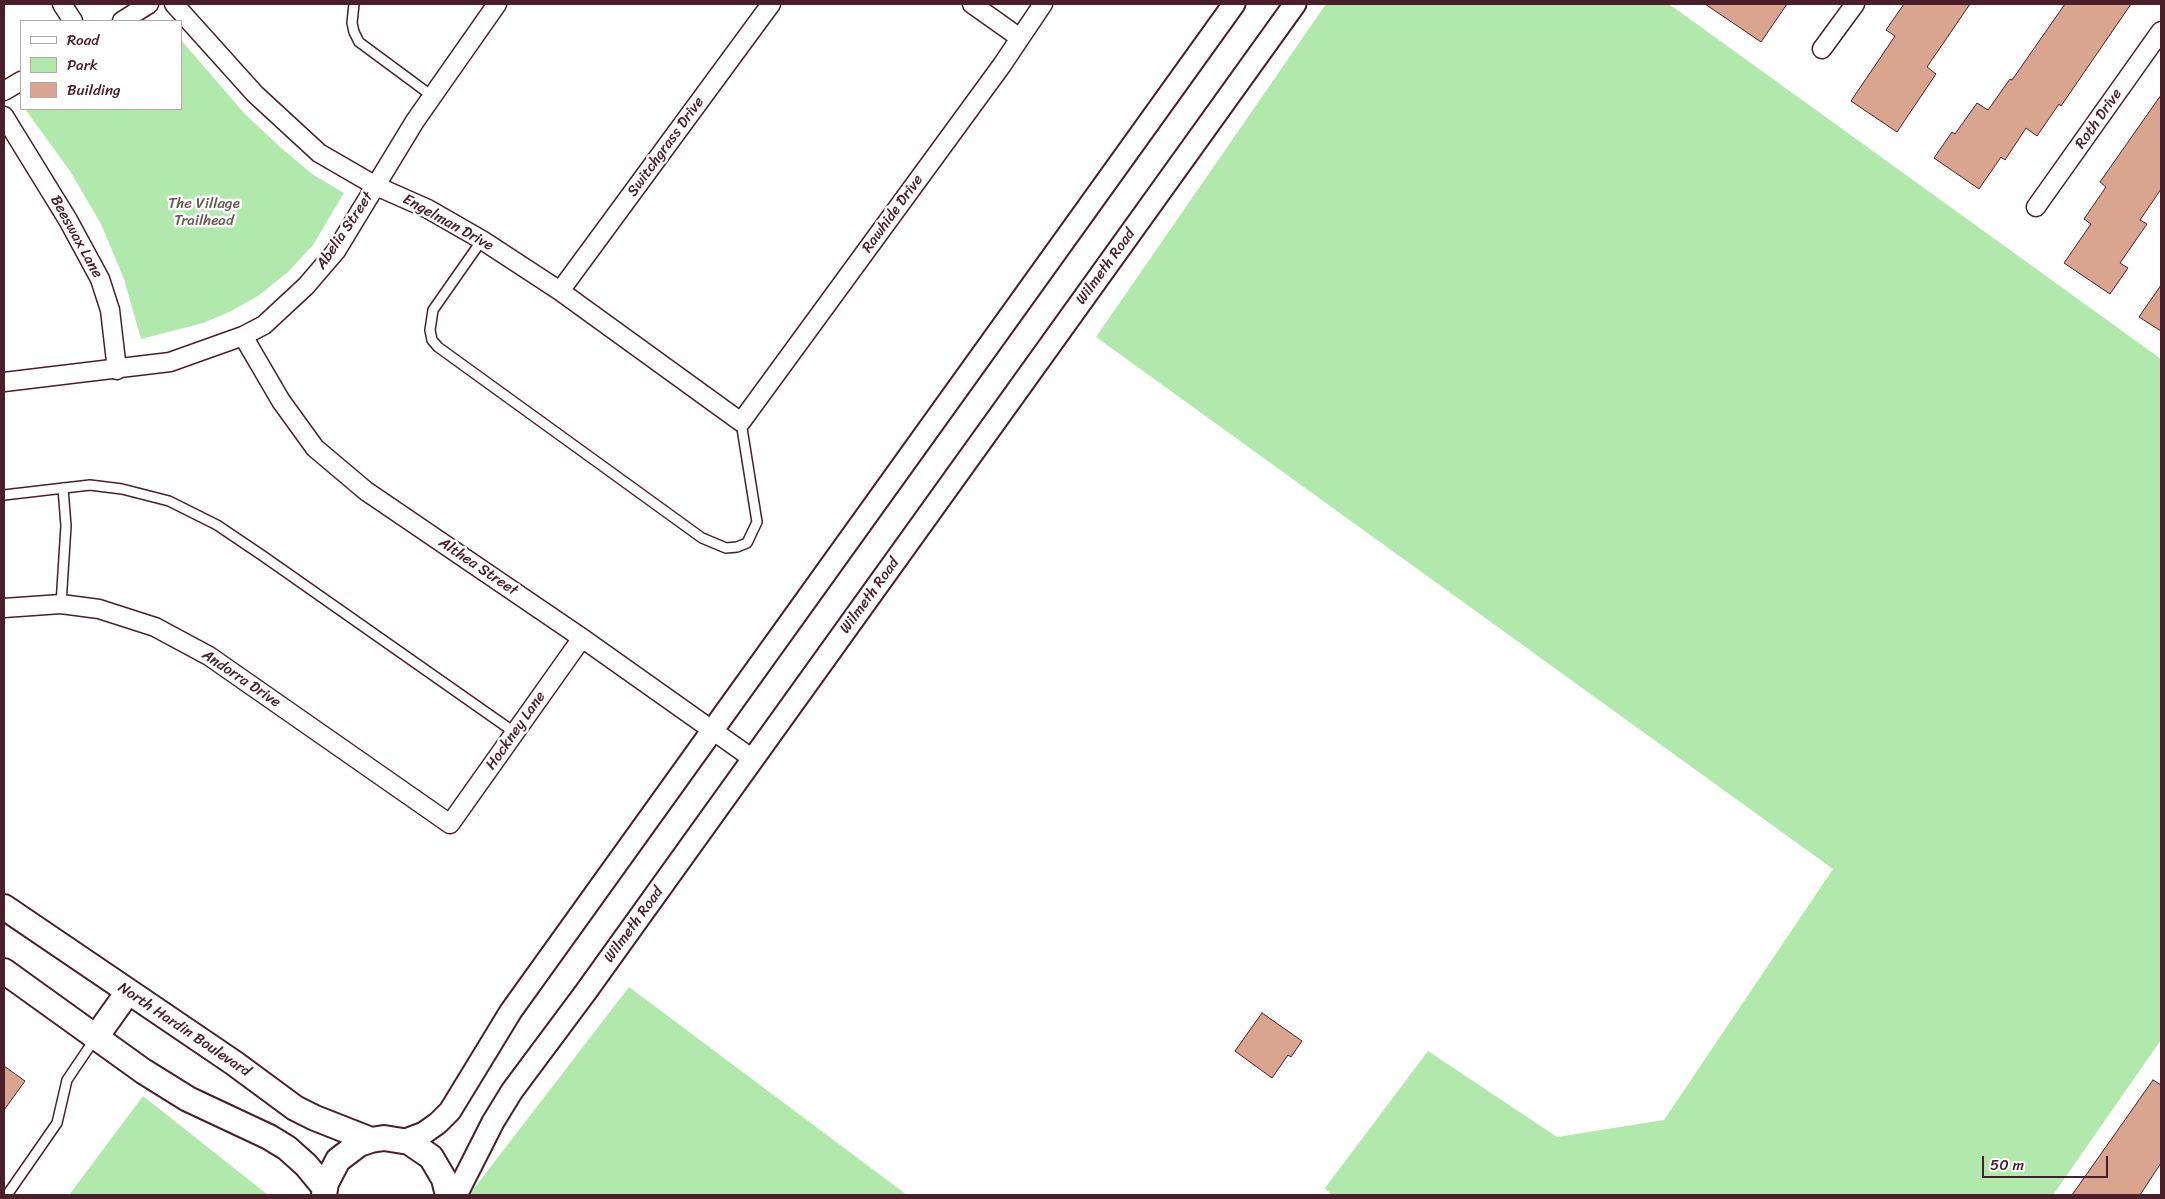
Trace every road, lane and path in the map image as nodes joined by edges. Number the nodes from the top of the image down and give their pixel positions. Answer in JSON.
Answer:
{"nodes":[{"id":1,"x":62,"y":4,"type":"edge"},
{"id":2,"x":149,"y":4,"type":"edge"},
{"id":3,"x":174,"y":4,"type":"edge"},
{"id":4,"x":354,"y":4,"type":"edge"},
{"id":5,"x":497,"y":4,"type":"edge"},
{"id":6,"x":771,"y":4,"type":"edge"},
{"id":7,"x":972,"y":4,"type":"edge"},
{"id":8,"x":1043,"y":4,"type":"edge"},
{"id":9,"x":1234,"y":4,"type":"edge"},
{"id":10,"x":1295,"y":4,"type":"edge"},
{"id":11,"x":1854,"y":4,"type":"edge"},
{"id":12,"x":72,"y":20,"type":"edge"},
{"id":13,"x":124,"y":20,"type":"edge"},
{"id":14,"x":2161,"y":31,"type":"edge"},
{"id":15,"x":1020,"y":38,"type":"junction"},
{"id":16,"x":1822,"y":49,"type":"dead end"},
{"id":17,"x":20,"y":82,"type":"edge"},
{"id":18,"x":4,"y":91,"type":"edge"},
{"id":19,"x":432,"y":96,"type":"junction"},
{"id":20,"x":4,"y":116,"type":"edge"},
{"id":21,"x":376,"y":186,"type":"junction"},
{"id":22,"x":2036,"y":206,"type":"dead end"},
{"id":23,"x":482,"y":240,"type":"junction"},
{"id":24,"x":560,"y":291,"type":"junction"},
{"id":25,"x":243,"y":336,"type":"junction"},
{"id":26,"x":117,"y":370,"type":"junction"},
{"id":27,"x":4,"y":382,"type":"edge"},
{"id":28,"x":741,"y":422,"type":"junction"},
{"id":29,"x":63,"y":488,"type":"junction"},
{"id":30,"x":4,"y":495,"type":"edge"},
{"id":31,"x":62,"y":604,"type":"junction"},
{"id":32,"x":4,"y":608,"type":"edge"},
{"id":33,"x":582,"y":638,"type":"junction"},
{"id":34,"x":712,"y":730,"type":"junction"},
{"id":35,"x":514,"y":732,"type":"junction"},
{"id":36,"x":753,"y":759,"type":"junction"},
{"id":37,"x":450,"y":824,"type":"joint"},
{"id":38,"x":4,"y":907,"type":"edge"},
{"id":39,"x":4,"y":971,"type":"edge"},
{"id":40,"x":128,"y":992,"type":"junction"},
{"id":41,"x":96,"y":1037,"type":"junction"},
{"id":42,"x":371,"y":1140,"type":"junction"},
{"id":43,"x":403,"y":1141,"type":"junction"},
{"id":44,"x":325,"y":1192,"type":"edge"},
{"id":45,"x":6,"y":1195,"type":"edge"},
{"id":46,"x":448,"y":1195,"type":"edge"},
{"id":47,"x":456,"y":1195,"type":"edge"}],
"edges":[{"from":1,"to":12,"type":"street"},
{"from":2,"to":13,"type":"street"},
{"from":3,"to":21,"type":"street","name":"Engelman Drive"},
{"from":4,"to":19,"type":"lane"},
{"from":5,"to":19,"type":"street","name":"Abelia Street"},
{"from":6,"to":24,"type":"street","name":"Switchgrass Drive"},
{"from":7,"to":15,"type":"street"},
{"from":8,"to":15,"type":"street","name":"Rawhide Drive"},
{"from":9,"to":34,"type":"street"},
{"from":10,"to":36,"type":"street","name":"Wilmeth Road"},
{"from":11,"to":16,"type":"street"},
{"from":14,"to":22,"type":"street","name":"Roth Drive"},
{"from":15,"to":28,"type":"street","name":"Rawhide Drive"},
{"from":17,"to":18,"type":"street"},
{"from":19,"to":21,"type":"street","name":"Abelia Street"},
{"from":20,"to":26,"type":"street","name":"Beeswax Lane"},
{"from":21,"to":23,"type":"street","name":"Engelman Drive"},
{"from":21,"to":25,"type":"street","name":"Abelia Street"},
{"from":23,"to":24,"type":"street","name":"Engelman Drive"},
{"from":23,"to":28,"type":"lane"},
{"from":24,"to":28,"type":"street","name":"Engelman Drive"},
{"from":25,"to":26,"type":"street","name":"Abelia Street"},
{"from":25,"to":33,"type":"street","name":"Althea Street"},
{"from":26,"to":27,"type":"street","name":"Abelia Street"},
{"from":29,"to":30,"type":"lane"},
{"from":29,"to":31,"type":"lane"},
{"from":29,"to":35,"type":"lane"},
{"from":31,"to":32,"type":"street","name":"Andorra Drive"},
{"from":31,"to":37,"type":"street","name":"Andorra Drive"},
{"from":33,"to":34,"type":"street","name":"Althea Street"},
{"from":33,"to":35,"type":"street","name":"Hockney Lane"},
{"from":34,"to":36,"type":"street","name":"Althea Street"},
{"from":34,"to":43,"type":"street"},
{"from":35,"to":37,"type":"street","name":"Hockney Lane"},
{"from":36,"to":47,"type":"street","name":"Wilmeth Road"},
{"from":38,"to":40,"type":"main road","name":"North Hardin Boulevard"},
{"from":39,"to":41,"type":"main road"},
{"from":40,"to":41,"type":"main road"},
{"from":40,"to":42,"type":"main road","name":"North Hardin Boulevard"},
{"from":41,"to":44,"type":"main road"},
{"from":41,"to":45,"type":"lane"},
{"from":42,"to":43,"type":"main road"},
{"from":42,"to":44,"type":"main road"},
{"from":43,"to":46,"type":"main road"}]}
